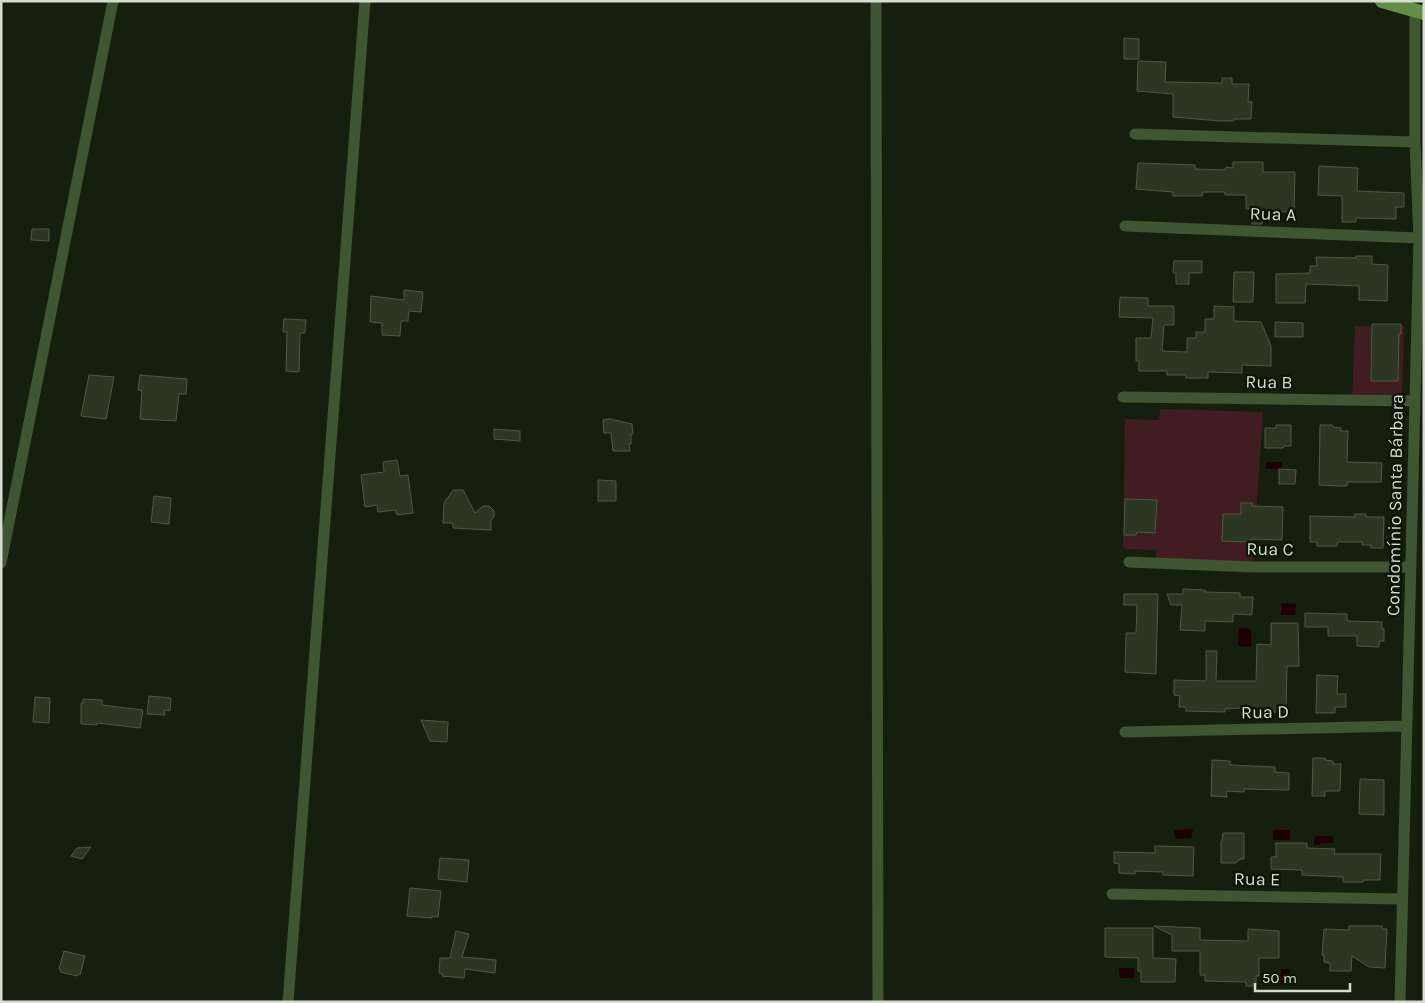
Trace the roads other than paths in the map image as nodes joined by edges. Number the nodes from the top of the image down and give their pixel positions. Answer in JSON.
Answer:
{"nodes":[{"id":1,"x":113,"y":1,"type":"edge"},
{"id":2,"x":365,"y":1,"type":"edge"},
{"id":3,"x":876,"y":1,"type":"edge"},
{"id":4,"x":1382,"y":1,"type":"edge"},
{"id":5,"x":1420,"y":12,"type":"edge"},
{"id":6,"x":1136,"y":134,"type":"dead end"},
{"id":7,"x":1415,"y":142,"type":"junction"},
{"id":8,"x":1126,"y":226,"type":"dead end"},
{"id":9,"x":1419,"y":238,"type":"junction"},
{"id":10,"x":1123,"y":397,"type":"dead end"},
{"id":11,"x":1415,"y":401,"type":"junction"},
{"id":12,"x":1129,"y":562,"type":"dead end"},
{"id":13,"x":1,"y":563,"type":"edge"},
{"id":14,"x":1411,"y":568,"type":"junction"},
{"id":15,"x":1407,"y":726,"type":"junction"},
{"id":16,"x":1125,"y":732,"type":"dead end"},
{"id":17,"x":1112,"y":894,"type":"dead end"},
{"id":18,"x":1402,"y":899,"type":"junction"},
{"id":19,"x":288,"y":1002,"type":"edge"},
{"id":20,"x":878,"y":1002,"type":"edge"},
{"id":21,"x":1400,"y":1002,"type":"edge"}],
"edges":[{"from":1,"to":13,"type":"street"},
{"from":2,"to":19,"type":"street"},
{"from":3,"to":20,"type":"street"},
{"from":4,"to":5,"type":"main road"},
{"from":5,"to":7,"type":"street","name":"Condomínio Santa Bárbara"},
{"from":6,"to":7,"type":"street"},
{"from":7,"to":9,"type":"street","name":"Condomínio Santa Bárbara"},
{"from":8,"to":9,"type":"street","name":"Rua A"},
{"from":9,"to":11,"type":"street","name":"Condomínio Santa Bárbara"},
{"from":10,"to":11,"type":"street","name":"Rua B"},
{"from":11,"to":14,"type":"street","name":"Condomínio Santa Bárbara"},
{"from":12,"to":14,"type":"street","name":"Rua C"},
{"from":14,"to":15,"type":"street","name":"Condomínio Santa Bárbara"},
{"from":15,"to":16,"type":"street","name":"Rua D"},
{"from":15,"to":18,"type":"street","name":"Condomínio Santa Bárbara"},
{"from":17,"to":18,"type":"street","name":"Rua E"},
{"from":18,"to":21,"type":"street","name":"Condomínio Santa Bárbara"}]}
